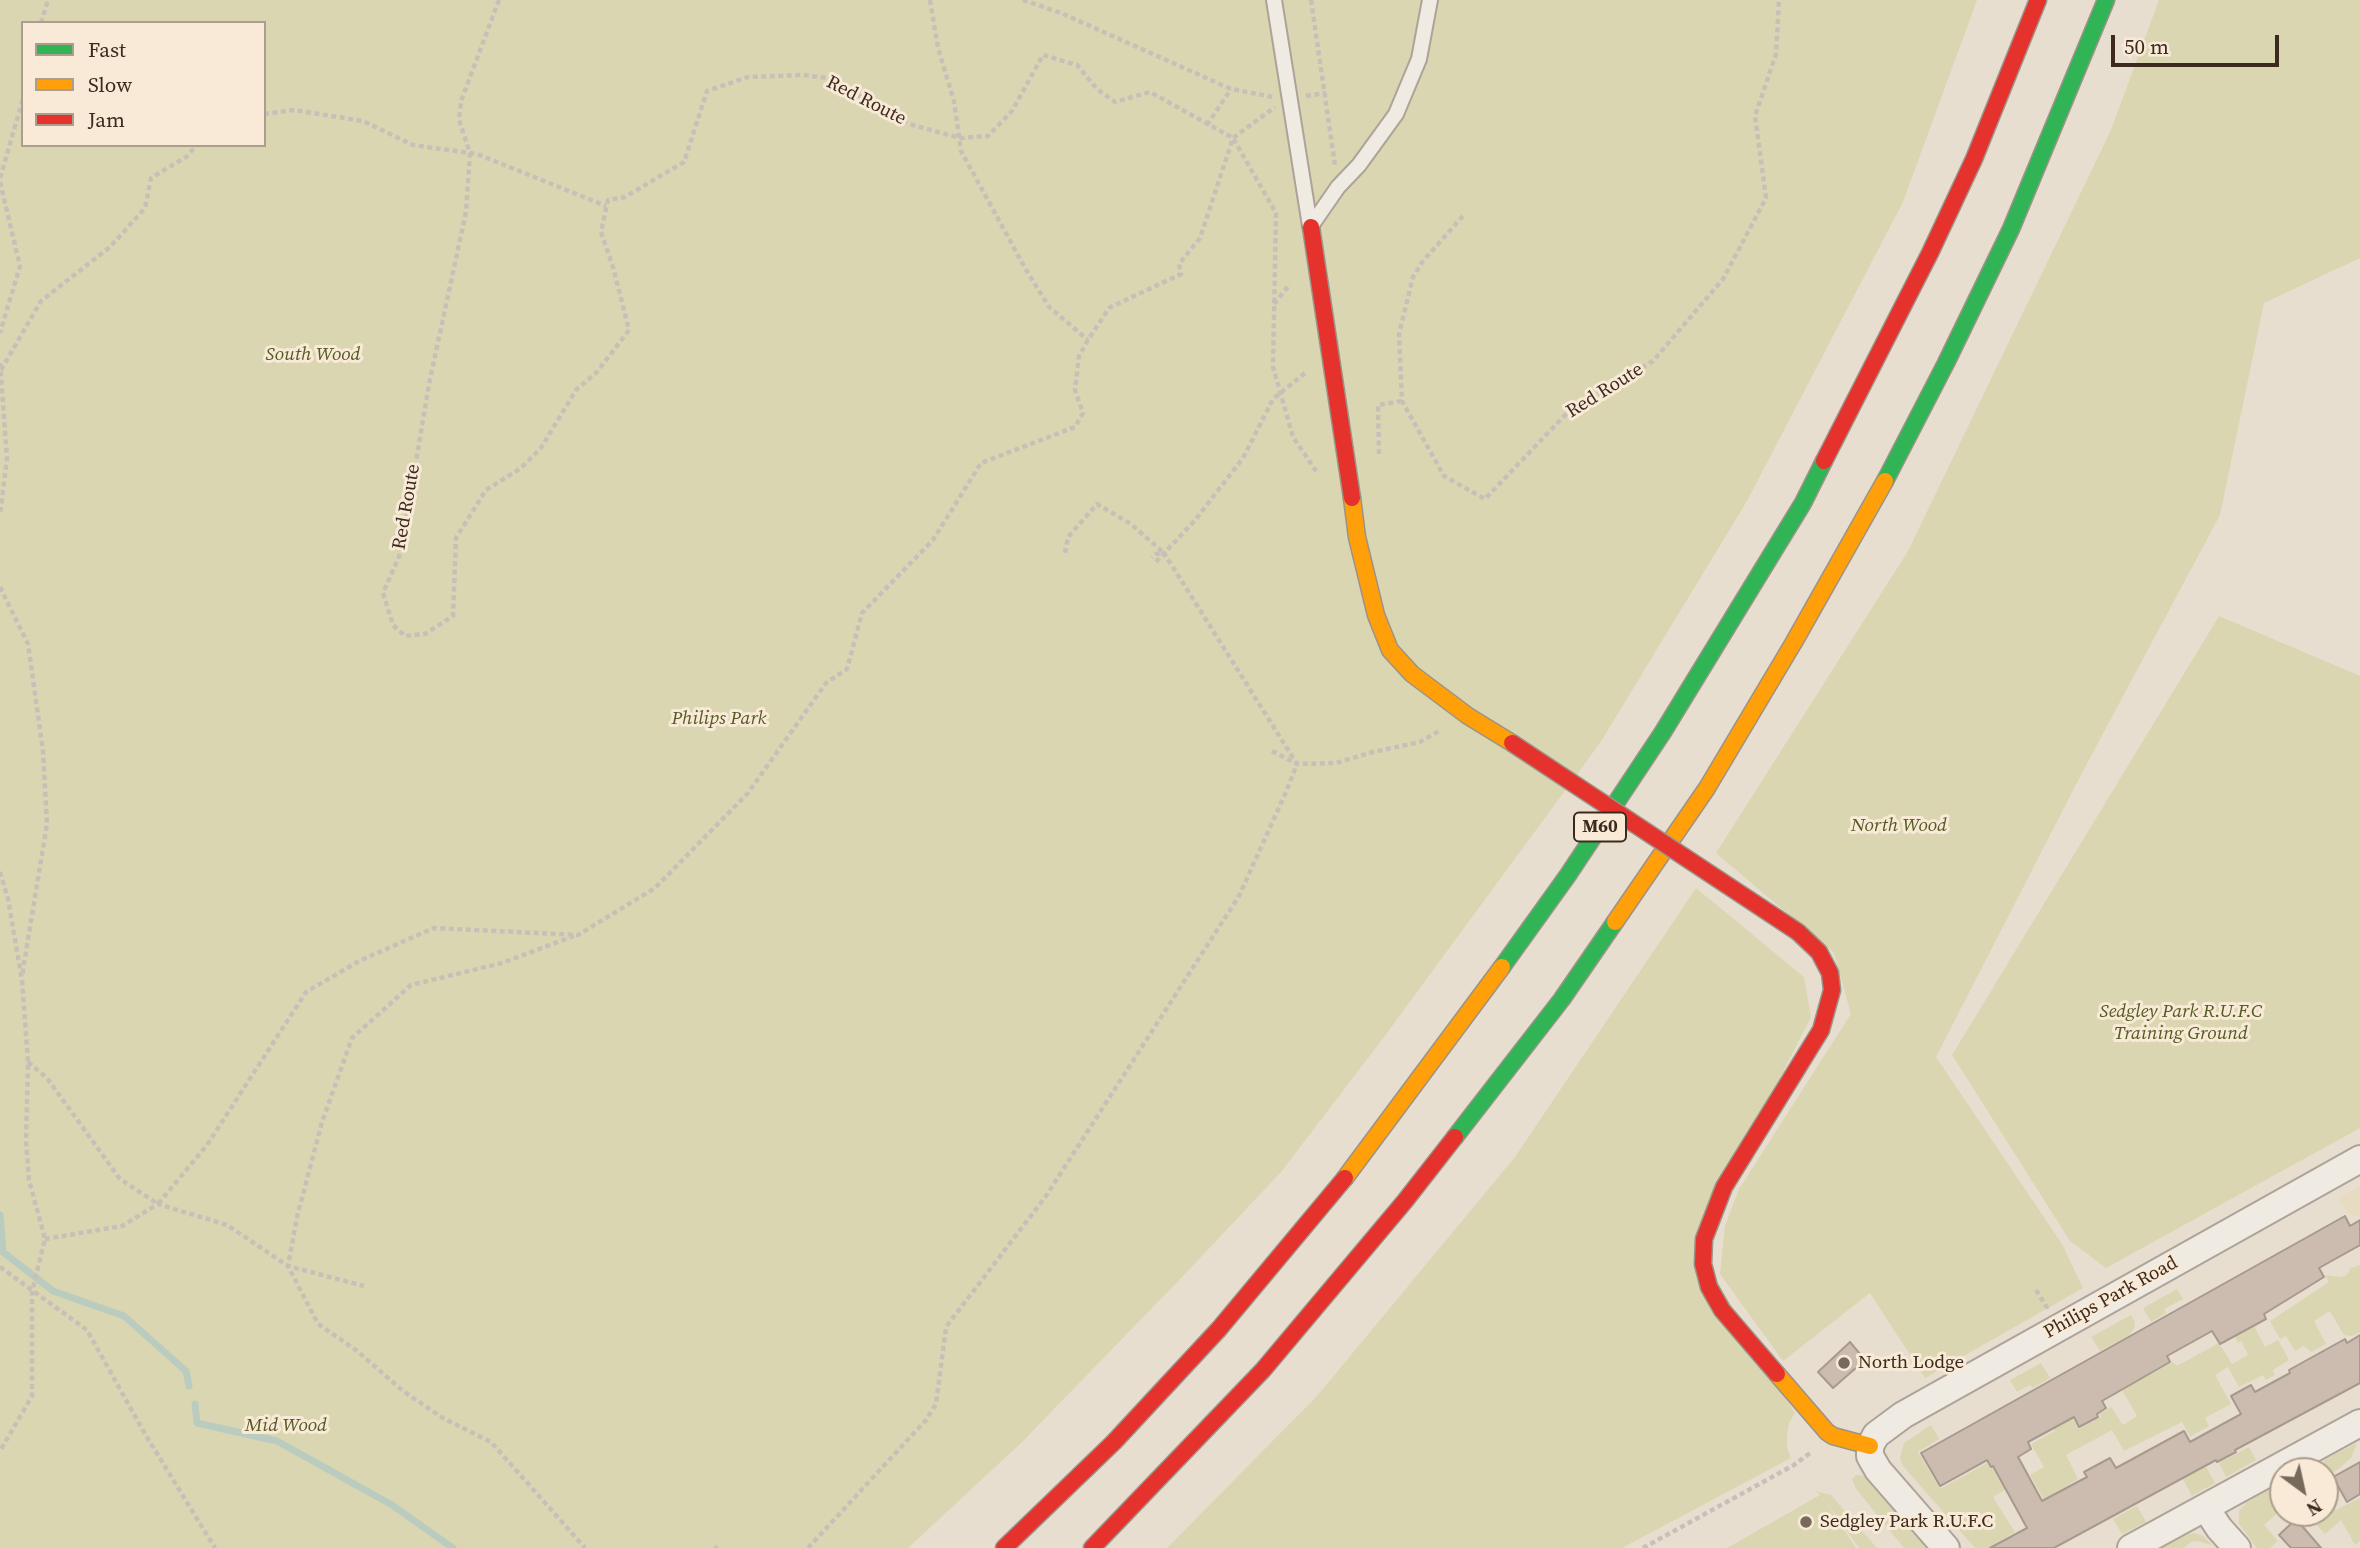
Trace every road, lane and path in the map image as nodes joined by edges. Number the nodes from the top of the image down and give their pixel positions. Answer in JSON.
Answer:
{"nodes":[{"id":1,"x":48,"y":0,"type":"edge"},
{"id":2,"x":499,"y":0,"type":"edge"},
{"id":3,"x":930,"y":0,"type":"edge"},
{"id":4,"x":1023,"y":0,"type":"edge"},
{"id":5,"x":1274,"y":0,"type":"edge"},
{"id":6,"x":1311,"y":0,"type":"edge"},
{"id":7,"x":1430,"y":0,"type":"edge"},
{"id":8,"x":1779,"y":0,"type":"edge"},
{"id":9,"x":2038,"y":0,"type":"edge"},
{"id":10,"x":2106,"y":0,"type":"edge"},
{"id":11,"x":42,"y":21,"type":"edge"},
{"id":12,"x":1230,"y":89,"type":"junction"},
{"id":13,"x":1325,"y":93,"type":"junction"},
{"id":14,"x":1314,"y":95,"type":"dead end"},
{"id":15,"x":1288,"y":99,"type":"junction"},
{"id":16,"x":21,"y":106,"type":"edge"},
{"id":17,"x":266,"y":114,"type":"edge"},
{"id":18,"x":1207,"y":125,"type":"junction"},
{"id":19,"x":957,"y":136,"type":"junction"},
{"id":20,"x":1233,"y":138,"type":"junction"},
{"id":21,"x":195,"y":147,"type":"edge"},
{"id":22,"x":470,"y":153,"type":"junction"},
{"id":23,"x":0,"y":180,"type":"edge"},
{"id":24,"x":1338,"y":187,"type":"junction"},
{"id":25,"x":606,"y":206,"type":"junction"},
{"id":26,"x":1463,"y":216,"type":"dead end"},
{"id":27,"x":1311,"y":228,"type":"junction"},
{"id":28,"x":0,"y":333,"type":"edge"},
{"id":29,"x":1088,"y":340,"type":"junction"},
{"id":30,"x":1330,"y":352,"type":"junction"},
{"id":31,"x":0,"y":363,"type":"edge"},
{"id":32,"x":1,"y":370,"type":"edge"},
{"id":33,"x":1280,"y":392,"type":"junction"},
{"id":34,"x":1320,"y":477,"type":"dead end"},
{"id":35,"x":0,"y":515,"type":"edge"},
{"id":36,"x":1065,"y":553,"type":"dead end"},
{"id":37,"x":1164,"y":553,"type":"junction"},
{"id":38,"x":1154,"y":560,"type":"dead end"},
{"id":39,"x":0,"y":587,"type":"edge"},
{"id":40,"x":1468,"y":716,"type":"junction"},
{"id":41,"x":1272,"y":751,"type":"dead end"},
{"id":42,"x":1297,"y":764,"type":"junction"},
{"id":43,"x":0,"y":872,"type":"edge"},
{"id":44,"x":578,"y":935,"type":"junction"},
{"id":45,"x":22,"y":981,"type":"junction"},
{"id":46,"x":28,"y":1062,"type":"junction"},
{"id":47,"x":2360,"y":1158,"type":"edge"},
{"id":48,"x":158,"y":1204,"type":"junction"},
{"id":49,"x":45,"y":1239,"type":"junction"},
{"id":50,"x":288,"y":1266,"type":"junction"},
{"id":51,"x":0,"y":1267,"type":"edge"},
{"id":52,"x":364,"y":1286,"type":"dead end"},
{"id":53,"x":32,"y":1292,"type":"junction"},
{"id":54,"x":2360,"y":1423,"type":"edge"},
{"id":55,"x":1833,"y":1436,"type":"junction"},
{"id":56,"x":1870,"y":1446,"type":"junction"},
{"id":57,"x":0,"y":1451,"type":"edge"},
{"id":58,"x":2206,"y":1508,"type":"junction"},
{"id":59,"x":215,"y":1548,"type":"edge"},
{"id":60,"x":585,"y":1548,"type":"edge"},
{"id":61,"x":808,"y":1548,"type":"edge"},
{"id":62,"x":1004,"y":1548,"type":"edge"},
{"id":63,"x":1092,"y":1548,"type":"edge"},
{"id":64,"x":1643,"y":1548,"type":"edge"},
{"id":65,"x":1946,"y":1548,"type":"edge"},
{"id":66,"x":2132,"y":1548,"type":"edge"},
{"id":67,"x":2237,"y":1548,"type":"edge"}],
"edges":[{"from":1,"to":11,"type":"path"},
{"from":2,"to":22,"type":"path","name":"Red Route"},
{"from":3,"to":19,"type":"path"},
{"from":4,"to":12,"type":"path"},
{"from":5,"to":15,"type":"lane"},
{"from":6,"to":13,"type":"path"},
{"from":7,"to":24,"type":"lane"},
{"from":8,"to":26,"type":"path","name":"Red Route"},
{"from":9,"to":62,"type":"main road","number":"M60"},
{"from":10,"to":63,"type":"main road"},
{"from":12,"to":15,"type":"path"},
{"from":12,"to":18,"type":"path"},
{"from":13,"to":14,"type":"path"},
{"from":13,"to":24,"type":"path"},
{"from":15,"to":20,"type":"path"},
{"from":15,"to":27,"type":"lane"},
{"from":16,"to":23,"type":"path"},
{"from":17,"to":22,"type":"path"},
{"from":18,"to":19,"type":"path","name":"Red Route"},
{"from":18,"to":20,"type":"path","name":"Red Route"},
{"from":19,"to":25,"type":"path","name":"Red Route"},
{"from":19,"to":29,"type":"path"},
{"from":20,"to":29,"type":"path"},
{"from":20,"to":33,"type":"path"},
{"from":21,"to":32,"type":"path"},
{"from":22,"to":25,"type":"path"},
{"from":22,"to":25,"type":"path","name":"Red Route"},
{"from":23,"to":28,"type":"path"},
{"from":24,"to":27,"type":"lane"},
{"from":27,"to":30,"type":"main road"},
{"from":29,"to":44,"type":"path"},
{"from":30,"to":33,"type":"path"},
{"from":30,"to":40,"type":"main road"},
{"from":31,"to":32,"type":"path"},
{"from":32,"to":35,"type":"path"},
{"from":33,"to":34,"type":"path"},
{"from":33,"to":37,"type":"path"},
{"from":36,"to":37,"type":"path"},
{"from":37,"to":38,"type":"path"},
{"from":37,"to":42,"type":"path"},
{"from":39,"to":45,"type":"path"},
{"from":40,"to":42,"type":"path"},
{"from":40,"to":55,"type":"main road","bridge":true},
{"from":41,"to":42,"type":"path"},
{"from":42,"to":61,"type":"path"},
{"from":43,"to":45,"type":"path"},
{"from":44,"to":48,"type":"path"},
{"from":44,"to":50,"type":"path"},
{"from":45,"to":46,"type":"path"},
{"from":46,"to":48,"type":"path"},
{"from":46,"to":49,"type":"path"},
{"from":47,"to":56,"type":"street","name":"Philips Park Road"},
{"from":48,"to":49,"type":"path"},
{"from":48,"to":50,"type":"path"},
{"from":49,"to":53,"type":"path"},
{"from":50,"to":52,"type":"path"},
{"from":50,"to":60,"type":"path"},
{"from":51,"to":53,"type":"path"},
{"from":53,"to":57,"type":"path"},
{"from":53,"to":59,"type":"path"},
{"from":54,"to":58,"type":"street"},
{"from":55,"to":56,"type":"main road"},
{"from":55,"to":64,"type":"path"},
{"from":56,"to":65,"type":"street"},
{"from":58,"to":66,"type":"street"},
{"from":58,"to":67,"type":"street"}]}
